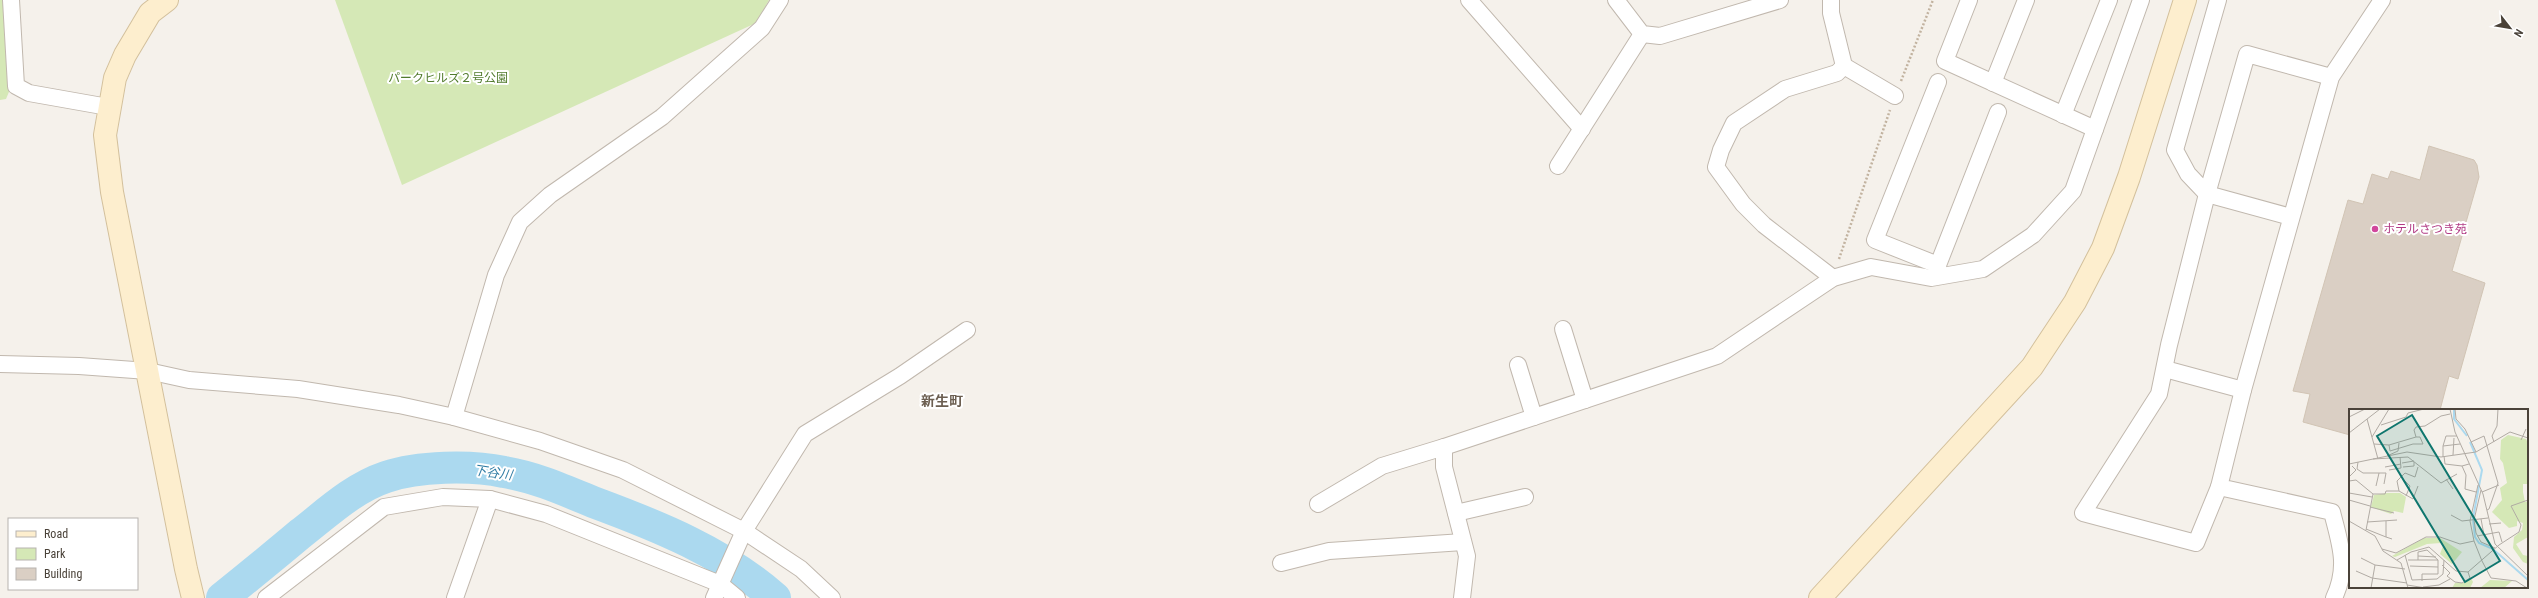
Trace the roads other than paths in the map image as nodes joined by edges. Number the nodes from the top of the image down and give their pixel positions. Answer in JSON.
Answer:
{"nodes":[{"id":1,"x":11,"y":0,"type":"edge"},
{"id":2,"x":166,"y":0,"type":"edge"},
{"id":3,"x":780,"y":0,"type":"edge"},
{"id":4,"x":1469,"y":0,"type":"edge"},
{"id":5,"x":1616,"y":0,"type":"edge"},
{"id":6,"x":1780,"y":0,"type":"edge"},
{"id":7,"x":1831,"y":0,"type":"edge"},
{"id":8,"x":1969,"y":0,"type":"edge"},
{"id":9,"x":2026,"y":0,"type":"edge"},
{"id":10,"x":2109,"y":0,"type":"edge"},
{"id":11,"x":2141,"y":0,"type":"edge"},
{"id":12,"x":2185,"y":0,"type":"edge"},
{"id":13,"x":2218,"y":0,"type":"edge"},
{"id":14,"x":2382,"y":0,"type":"edge"},
{"id":15,"x":1642,"y":34,"type":"junction"},
{"id":16,"x":1844,"y":66,"type":"junction"},
{"id":17,"x":2330,"y":77,"type":"junction"},
{"id":18,"x":1938,"y":82,"type":"dead end"},
{"id":19,"x":1993,"y":83,"type":"junction"},
{"id":20,"x":1895,"y":96,"type":"road end"},
{"id":21,"x":108,"y":107,"type":"junction"},
{"id":22,"x":1998,"y":112,"type":"dead end"},
{"id":23,"x":2063,"y":115,"type":"junction"},
{"id":24,"x":1582,"y":129,"type":"junction"},
{"id":25,"x":2095,"y":129,"type":"junction"},
{"id":26,"x":1558,"y":166,"type":"dead end"},
{"id":27,"x":2207,"y":194,"type":"junction"},
{"id":28,"x":2290,"y":217,"type":"junction"},
{"id":29,"x":1938,"y":271,"type":"junction"},
{"id":30,"x":1833,"y":278,"type":"junction"},
{"id":31,"x":1563,"y":329,"type":"dead end"},
{"id":32,"x":967,"y":330,"type":"dead end"},
{"id":33,"x":0,"y":364,"type":"edge"},
{"id":34,"x":1518,"y":365,"type":"dead end"},
{"id":35,"x":2165,"y":369,"type":"junction"},
{"id":36,"x":148,"y":371,"type":"junction"},
{"id":37,"x":2243,"y":390,"type":"junction"},
{"id":38,"x":1585,"y":400,"type":"junction"},
{"id":39,"x":454,"y":417,"type":"junction"},
{"id":40,"x":1534,"y":417,"type":"junction"},
{"id":41,"x":1444,"y":447,"type":"junction"},
{"id":42,"x":2219,"y":487,"type":"junction"},
{"id":43,"x":1525,"y":497,"type":"dead end"},
{"id":44,"x":490,"y":499,"type":"junction"},
{"id":45,"x":1318,"y":504,"type":"dead end"},
{"id":46,"x":1456,"y":513,"type":"junction"},
{"id":47,"x":744,"y":531,"type":"junction"},
{"id":48,"x":1464,"y":542,"type":"junction"},
{"id":49,"x":1281,"y":563,"type":"dead end"},
{"id":50,"x":717,"y":591,"type":"edge"},
{"id":51,"x":193,"y":598,"type":"edge"},
{"id":52,"x":266,"y":598,"type":"edge"},
{"id":53,"x":455,"y":598,"type":"edge"},
{"id":54,"x":737,"y":598,"type":"edge"},
{"id":55,"x":832,"y":598,"type":"edge"},
{"id":56,"x":1462,"y":598,"type":"edge"},
{"id":57,"x":1820,"y":598,"type":"edge"},
{"id":58,"x":2334,"y":598,"type":"edge"}],
"edges":[{"from":1,"to":21,"type":"street"},
{"from":2,"to":21,"type":"street"},
{"from":3,"to":39,"type":"street"},
{"from":4,"to":24,"type":"street"},
{"from":5,"to":15,"type":"street"},
{"from":6,"to":15,"type":"street"},
{"from":7,"to":16,"type":"street"},
{"from":8,"to":19,"type":"street"},
{"from":9,"to":19,"type":"street"},
{"from":10,"to":23,"type":"street"},
{"from":11,"to":25,"type":"street"},
{"from":12,"to":57,"type":"street"},
{"from":13,"to":27,"type":"street"},
{"from":14,"to":17,"type":"street"},
{"from":15,"to":24,"type":"street"},
{"from":16,"to":20,"type":"street"},
{"from":16,"to":30,"type":"street"},
{"from":17,"to":27,"type":"street"},
{"from":17,"to":28,"type":"street"},
{"from":18,"to":29,"type":"street"},
{"from":19,"to":23,"type":"street"},
{"from":21,"to":36,"type":"street"},
{"from":22,"to":29,"type":"street"},
{"from":23,"to":25,"type":"street"},
{"from":24,"to":26,"type":"street"},
{"from":25,"to":29,"type":"street"},
{"from":27,"to":28,"type":"street"},
{"from":27,"to":35,"type":"street"},
{"from":28,"to":37,"type":"street"},
{"from":29,"to":30,"type":"street"},
{"from":30,"to":38,"type":"street"},
{"from":31,"to":38,"type":"street"},
{"from":32,"to":47,"type":"street"},
{"from":33,"to":36,"type":"street"},
{"from":34,"to":40,"type":"street"},
{"from":35,"to":37,"type":"street"},
{"from":35,"to":42,"type":"street"},
{"from":36,"to":39,"type":"street"},
{"from":36,"to":51,"type":"street"},
{"from":37,"to":42,"type":"street"},
{"from":38,"to":40,"type":"street"},
{"from":39,"to":47,"type":"street"},
{"from":40,"to":41,"type":"street"},
{"from":41,"to":45,"type":"street"},
{"from":41,"to":46,"type":"street"},
{"from":42,"to":58,"type":"street"},
{"from":43,"to":46,"type":"street"},
{"from":44,"to":50,"type":"street"},
{"from":44,"to":52,"type":"street"},
{"from":44,"to":53,"type":"street"},
{"from":46,"to":48,"type":"street"},
{"from":47,"to":50,"type":"street"},
{"from":47,"to":55,"type":"street"},
{"from":48,"to":49,"type":"street"},
{"from":48,"to":56,"type":"street"},
{"from":50,"to":54,"type":"street"}]}
